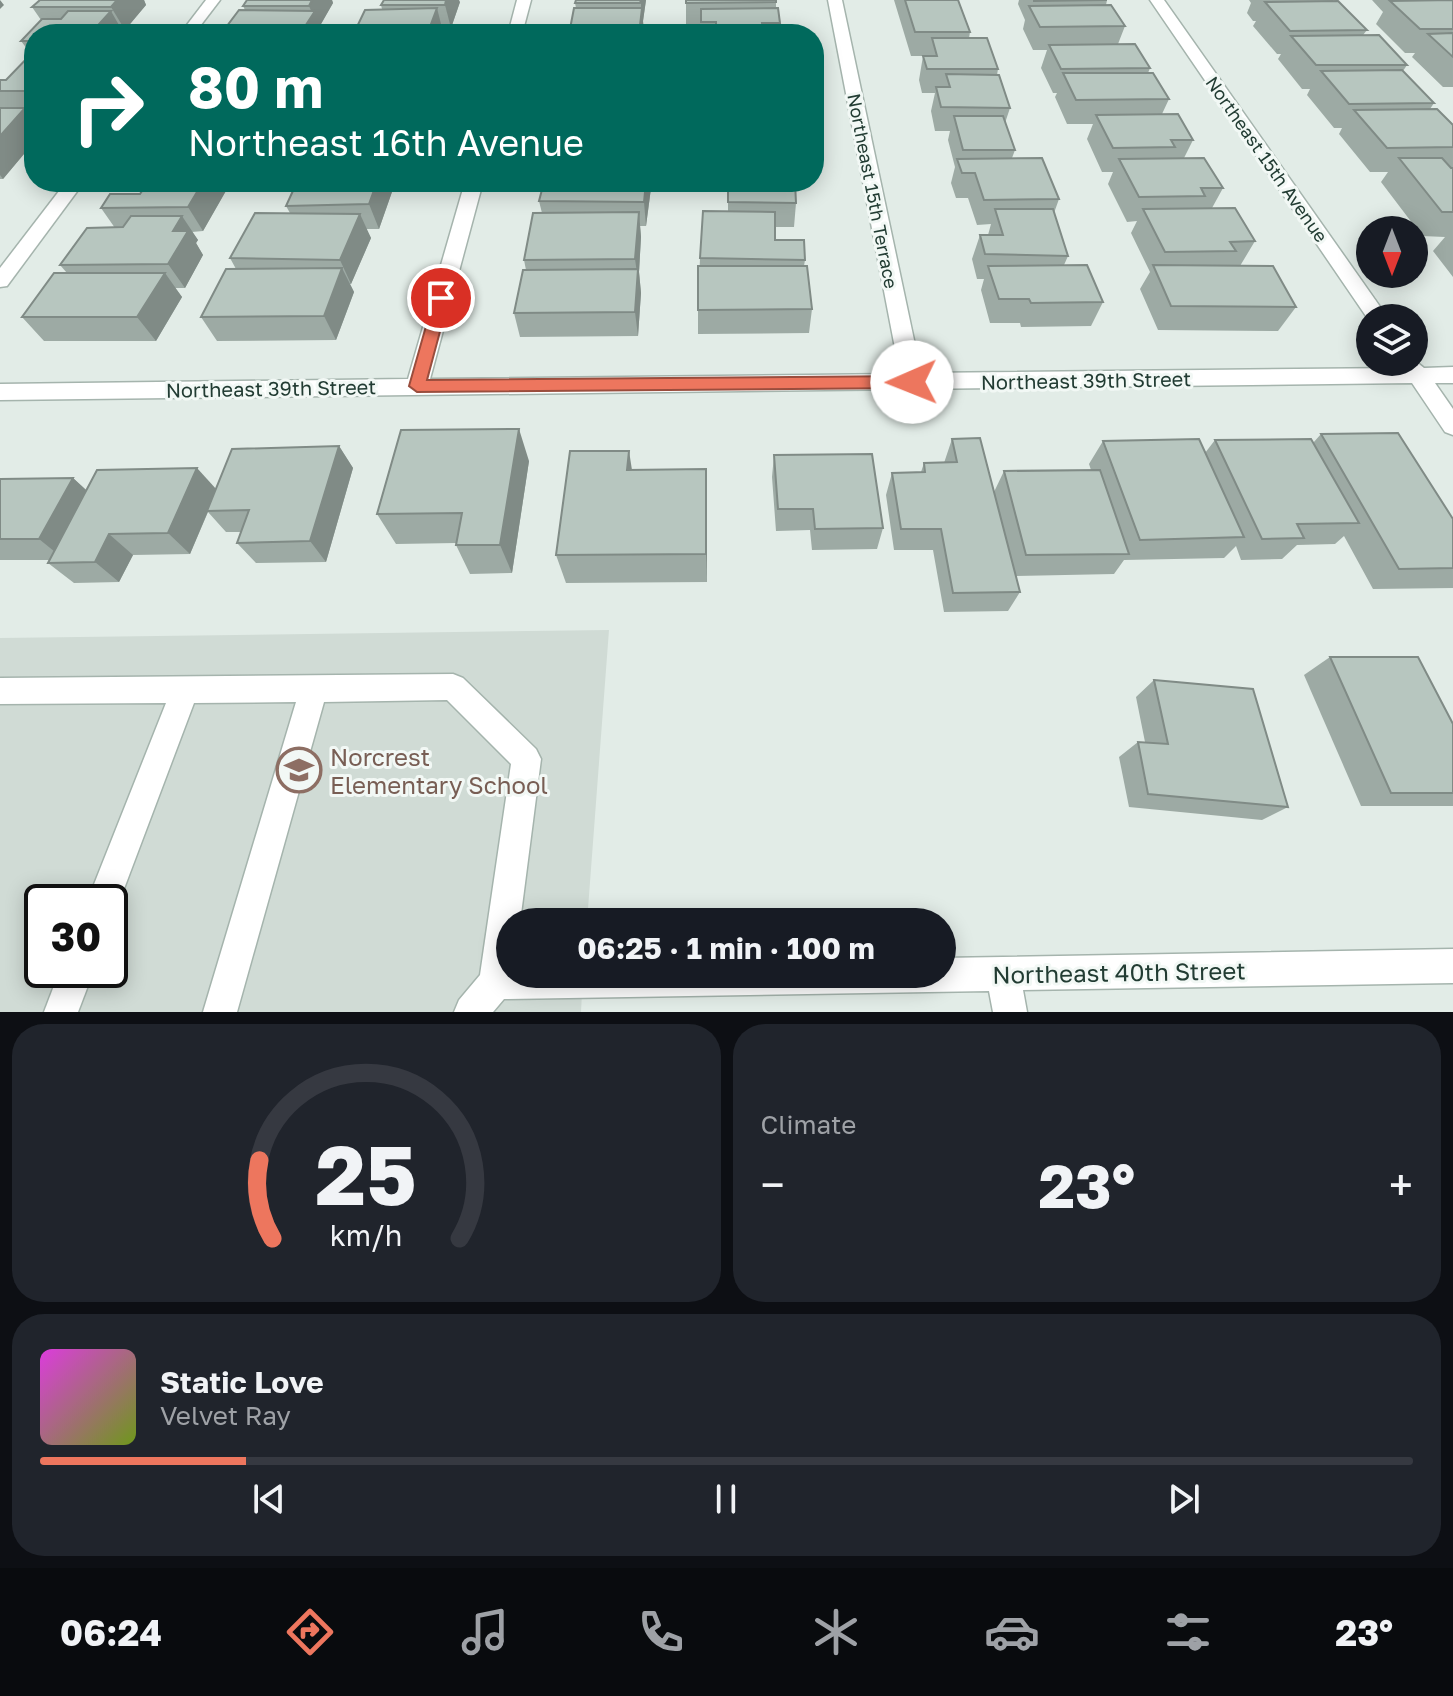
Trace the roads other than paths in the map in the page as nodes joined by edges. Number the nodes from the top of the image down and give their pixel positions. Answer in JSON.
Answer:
{"nodes":[{"id":1,"x":213,"y":0,"type":"edge"},
{"id":2,"x":524,"y":0,"type":"edge"},
{"id":3,"x":835,"y":0,"type":"edge"},
{"id":4,"x":1157,"y":0,"type":"edge"},
{"id":5,"x":195,"y":24,"type":"edge"},
{"id":6,"x":518,"y":24,"type":"edge"},
{"id":7,"x":67,"y":192,"type":"edge"},
{"id":8,"x":471,"y":192,"type":"edge"},
{"id":9,"x":0,"y":281,"type":"edge"},
{"id":10,"x":1368,"y":304,"type":"edge"},
{"id":11,"x":1356,"y":370,"type":"edge"},
{"id":12,"x":1428,"y":371,"type":"edge"},
{"id":13,"x":1453,"y":375,"type":"edge"},
{"id":14,"x":1418,"y":376,"type":"edge"},
{"id":15,"x":912,"y":382,"type":"junction"},
{"id":16,"x":417,"y":386,"type":"junction"},
{"id":17,"x":0,"y":392,"type":"edge"},
{"id":18,"x":1453,"y":426,"type":"edge"},
{"id":19,"x":314,"y":688,"type":"junction"},
{"id":20,"x":185,"y":690,"type":"junction"},
{"id":21,"x":0,"y":691,"type":"edge"},
{"id":22,"x":110,"y":884,"type":"edge"},
{"id":23,"x":506,"y":908,"type":"edge"},
{"id":24,"x":1453,"y":966,"type":"edge"},
{"id":25,"x":1003,"y":973,"type":"junction"},
{"id":26,"x":956,"y":974,"type":"edge"},
{"id":27,"x":496,"y":982,"type":"edge"},
{"id":28,"x":70,"y":988,"type":"edge"},
{"id":29,"x":61,"y":1012,"type":"edge"},
{"id":30,"x":220,"y":1012,"type":"edge"},
{"id":31,"x":471,"y":1012,"type":"edge"},
{"id":32,"x":1010,"y":1012,"type":"edge"}],
"edges":[{"from":1,"to":5,"type":"street"},
{"from":2,"to":6,"type":"street"},
{"from":3,"to":15,"type":"street","name":"Northeast 15th Terrace"},
{"from":4,"to":10,"type":"street","name":"Northeast 15th Avenue"},
{"from":7,"to":9,"type":"street"},
{"from":8,"to":16,"type":"street"},
{"from":11,"to":15,"type":"street","name":"Northeast 39th Street"},
{"from":12,"to":13,"type":"street","name":"Northeast 39th Street"},
{"from":14,"to":18,"type":"street"},
{"from":15,"to":16,"type":"street","name":"Northeast 39th Street"},
{"from":16,"to":17,"type":"street","name":"Northeast 39th Street"},
{"from":19,"to":20,"type":"street"},
{"from":19,"to":23,"type":"street"},
{"from":19,"to":30,"type":"street"},
{"from":20,"to":21,"type":"street"},
{"from":20,"to":22,"type":"street"},
{"from":24,"to":25,"type":"street","name":"Northeast 40th Street"},
{"from":25,"to":26,"type":"street","name":"Northeast 40th Street"},
{"from":25,"to":32,"type":"street"},
{"from":27,"to":31,"type":"street"},
{"from":28,"to":29,"type":"street"}]}
